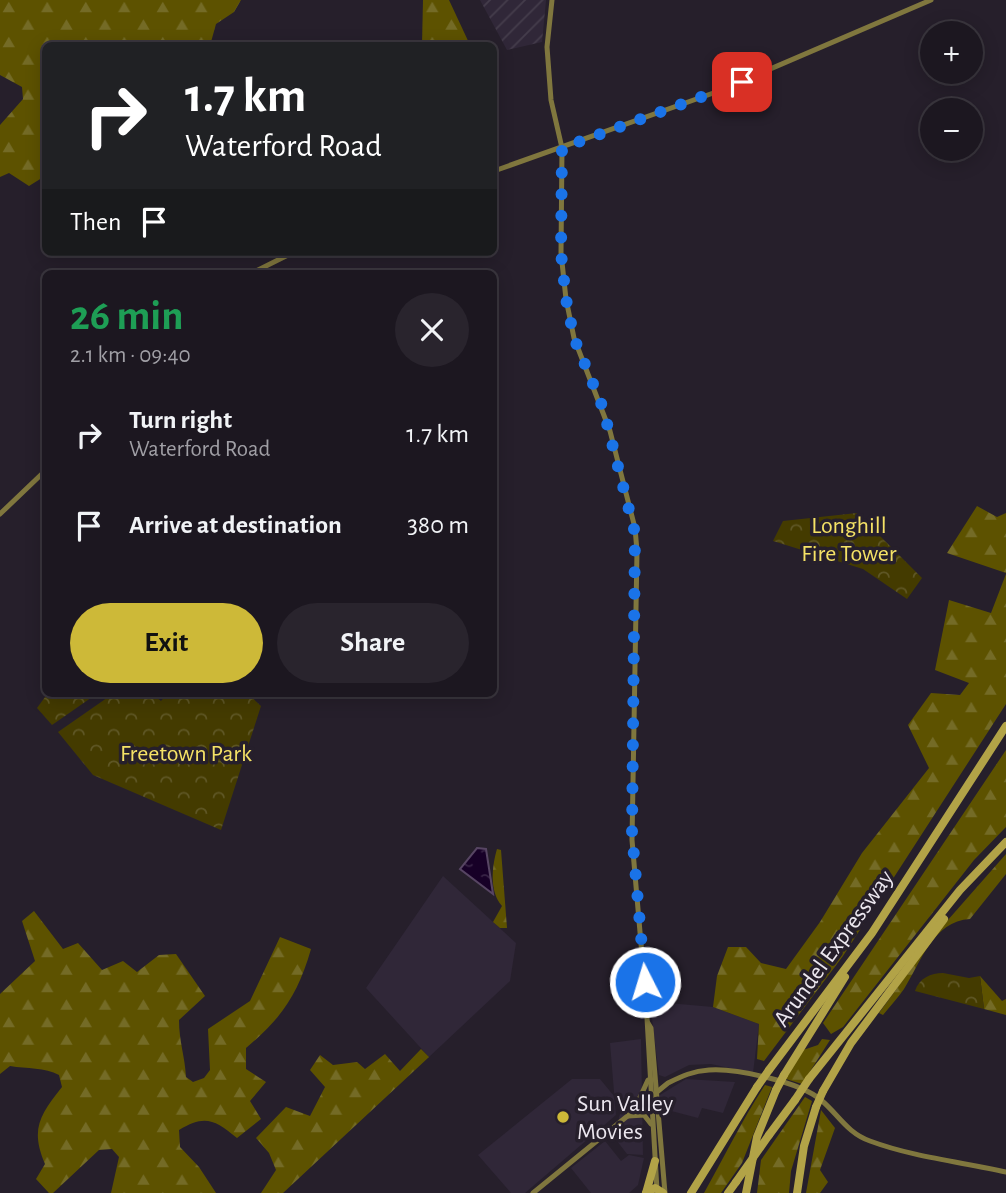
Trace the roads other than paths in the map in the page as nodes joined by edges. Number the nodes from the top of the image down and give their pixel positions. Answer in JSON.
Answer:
{"nodes":[{"id":1,"x":552,"y":0,"type":"edge"},
{"id":2,"x":931,"y":0,"type":"edge"},
{"id":3,"x":562,"y":148,"type":"junction"},
{"id":4,"x":497,"y":170,"type":"edge"},
{"id":5,"x":285,"y":256,"type":"edge"},
{"id":6,"x":258,"y":270,"type":"edge"},
{"id":7,"x":42,"y":474,"type":"edge"},
{"id":8,"x":0,"y":514,"type":"edge"},
{"id":9,"x":1006,"y":726,"type":"edge"},
{"id":10,"x":1006,"y":842,"type":"edge"},
{"id":11,"x":965,"y":887,"type":"junction"},
{"id":12,"x":872,"y":933,"type":"junction"},
{"id":13,"x":651,"y":1074,"type":"junction"},
{"id":14,"x":668,"y":1083,"type":"junction"},
{"id":15,"x":653,"y":1094,"type":"junction"},
{"id":16,"x":635,"y":1109,"type":"junction"},
{"id":17,"x":625,"y":1117,"type":"junction"},
{"id":18,"x":653,"y":1131,"type":"junction"},
{"id":19,"x":655,"y":1161,"type":"junction"},
{"id":20,"x":1006,"y":1172,"type":"edge"},
{"id":21,"x":661,"y":1192,"type":"edge"},
{"id":22,"x":533,"y":1193,"type":"edge"},
{"id":23,"x":646,"y":1193,"type":"edge"},
{"id":24,"x":691,"y":1193,"type":"edge"},
{"id":25,"x":728,"y":1193,"type":"edge"},
{"id":26,"x":746,"y":1193,"type":"edge"},
{"id":27,"x":797,"y":1193,"type":"edge"}],
"edges":[{"from":1,"to":3,"type":"main road"},
{"from":2,"to":3,"type":"main road"},
{"from":3,"to":4,"type":"main road"},
{"from":3,"to":13,"type":"main road"},
{"from":5,"to":6,"type":"main road"},
{"from":7,"to":8,"type":"main road"},
{"from":9,"to":12,"type":"highway","name":"Arundel Expressway"},
{"from":10,"to":11,"type":"highway"},
{"from":11,"to":25,"type":"highway","bridge":true},
{"from":11,"to":27,"type":"highway","bridge":true},
{"from":12,"to":24,"type":"highway","name":"Arundel Expressway","bridge":true},
{"from":12,"to":26,"type":"highway","bridge":true},
{"from":13,"to":14,"type":"main road"},
{"from":13,"to":15,"type":"main road"},
{"from":13,"to":16,"type":"main road"},
{"from":14,"to":15,"type":"main road"},
{"from":14,"to":20,"type":"main road"},
{"from":15,"to":16,"type":"main road"},
{"from":15,"to":18,"type":"main road"},
{"from":15,"to":21,"type":"main road"},
{"from":16,"to":17,"type":"main road"},
{"from":17,"to":18,"type":"main road"},
{"from":17,"to":22,"type":"main road"},
{"from":18,"to":19,"type":"main road"},
{"from":19,"to":21,"type":"main road"},
{"from":19,"to":23,"type":"highway"},
{"from":21,"to":23,"type":"highway"}]}
